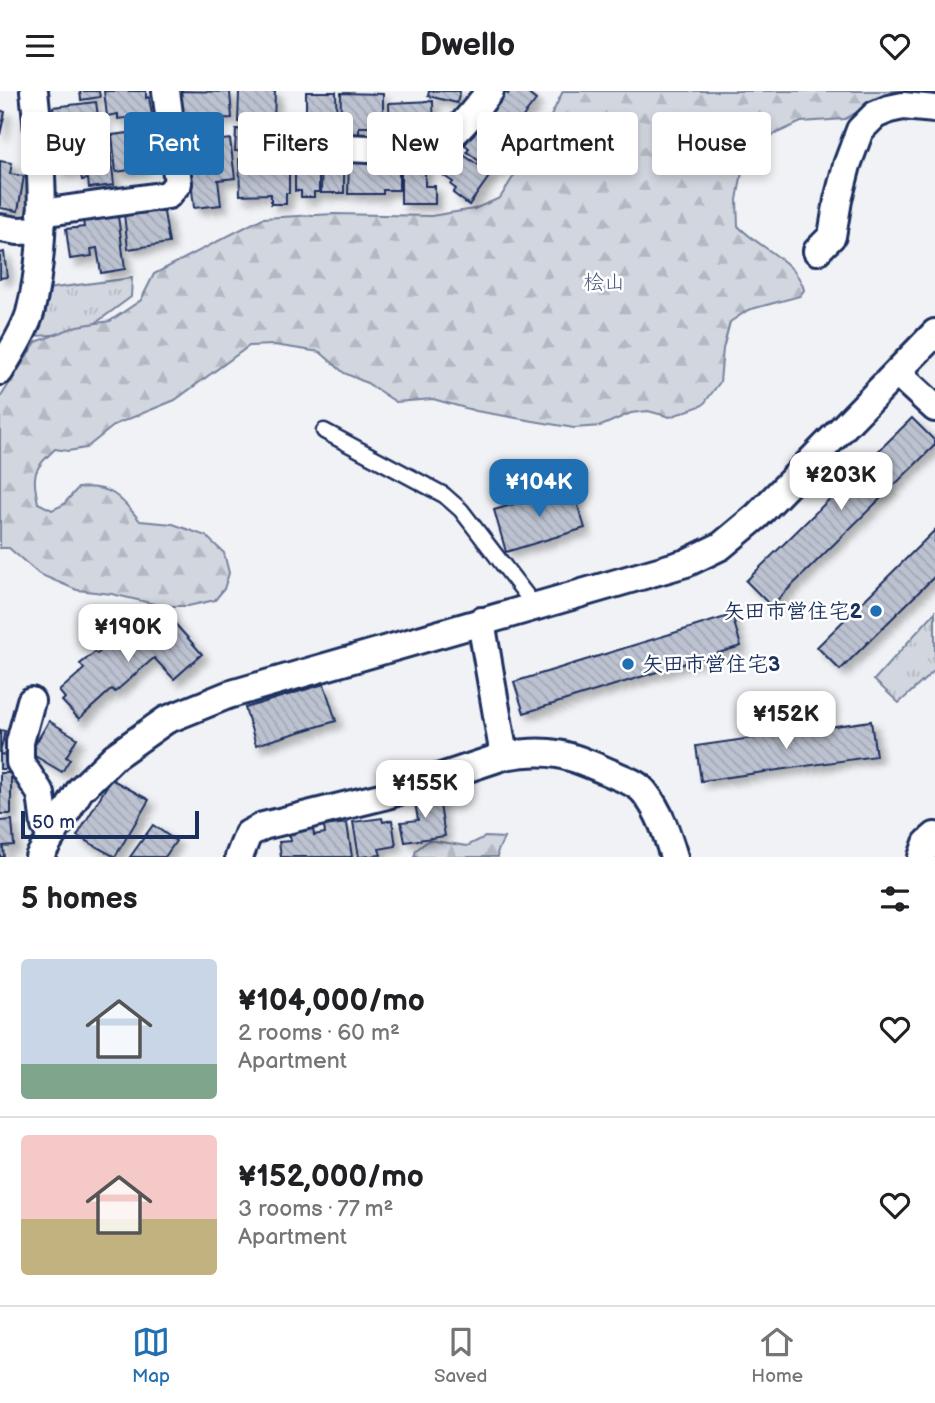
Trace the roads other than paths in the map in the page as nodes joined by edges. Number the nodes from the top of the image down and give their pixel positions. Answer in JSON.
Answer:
{"nodes":[{"id":1,"x":34,"y":91,"type":"edge"},
{"id":2,"x":166,"y":91,"type":"edge"},
{"id":3,"x":490,"y":91,"type":"edge"},
{"id":4,"x":935,"y":109,"type":"edge"},
{"id":5,"x":353,"y":148,"type":"edge"},
{"id":6,"x":40,"y":221,"type":"junction"},
{"id":7,"x":0,"y":228,"type":"edge"},
{"id":8,"x":817,"y":251,"type":"dead end"},
{"id":9,"x":935,"y":333,"type":"edge"},
{"id":10,"x":0,"y":371,"type":"edge"},
{"id":11,"x":897,"y":373,"type":"junction"},
{"id":12,"x":935,"y":408,"type":"edge"},
{"id":13,"x":324,"y":431,"type":"dead end"},
{"id":14,"x":534,"y":605,"type":"junction"},
{"id":15,"x":481,"y":621,"type":"junction"},
{"id":16,"x":31,"y":701,"type":"dead end"},
{"id":17,"x":504,"y":756,"type":"junction"},
{"id":18,"x":935,"y":836,"type":"edge"},
{"id":19,"x":46,"y":846,"type":"edge"},
{"id":20,"x":239,"y":857,"type":"edge"},
{"id":21,"x":674,"y":857,"type":"edge"},
{"id":22,"x":922,"y":857,"type":"edge"}],
"edges":[{"from":1,"to":6,"type":"street"},
{"from":2,"to":6,"type":"street"},
{"from":3,"to":5,"type":"street"},
{"from":4,"to":8,"type":"street"},
{"from":6,"to":7,"type":"street"},
{"from":6,"to":10,"type":"street"},
{"from":9,"to":11,"type":"street"},
{"from":11,"to":12,"type":"street"},
{"from":11,"to":14,"type":"street"},
{"from":13,"to":14,"type":"lane"},
{"from":14,"to":15,"type":"street"},
{"from":15,"to":17,"type":"street"},
{"from":15,"to":19,"type":"street"},
{"from":16,"to":19,"type":"street"},
{"from":17,"to":20,"type":"street"},
{"from":17,"to":21,"type":"street"},
{"from":18,"to":22,"type":"street"}]}
